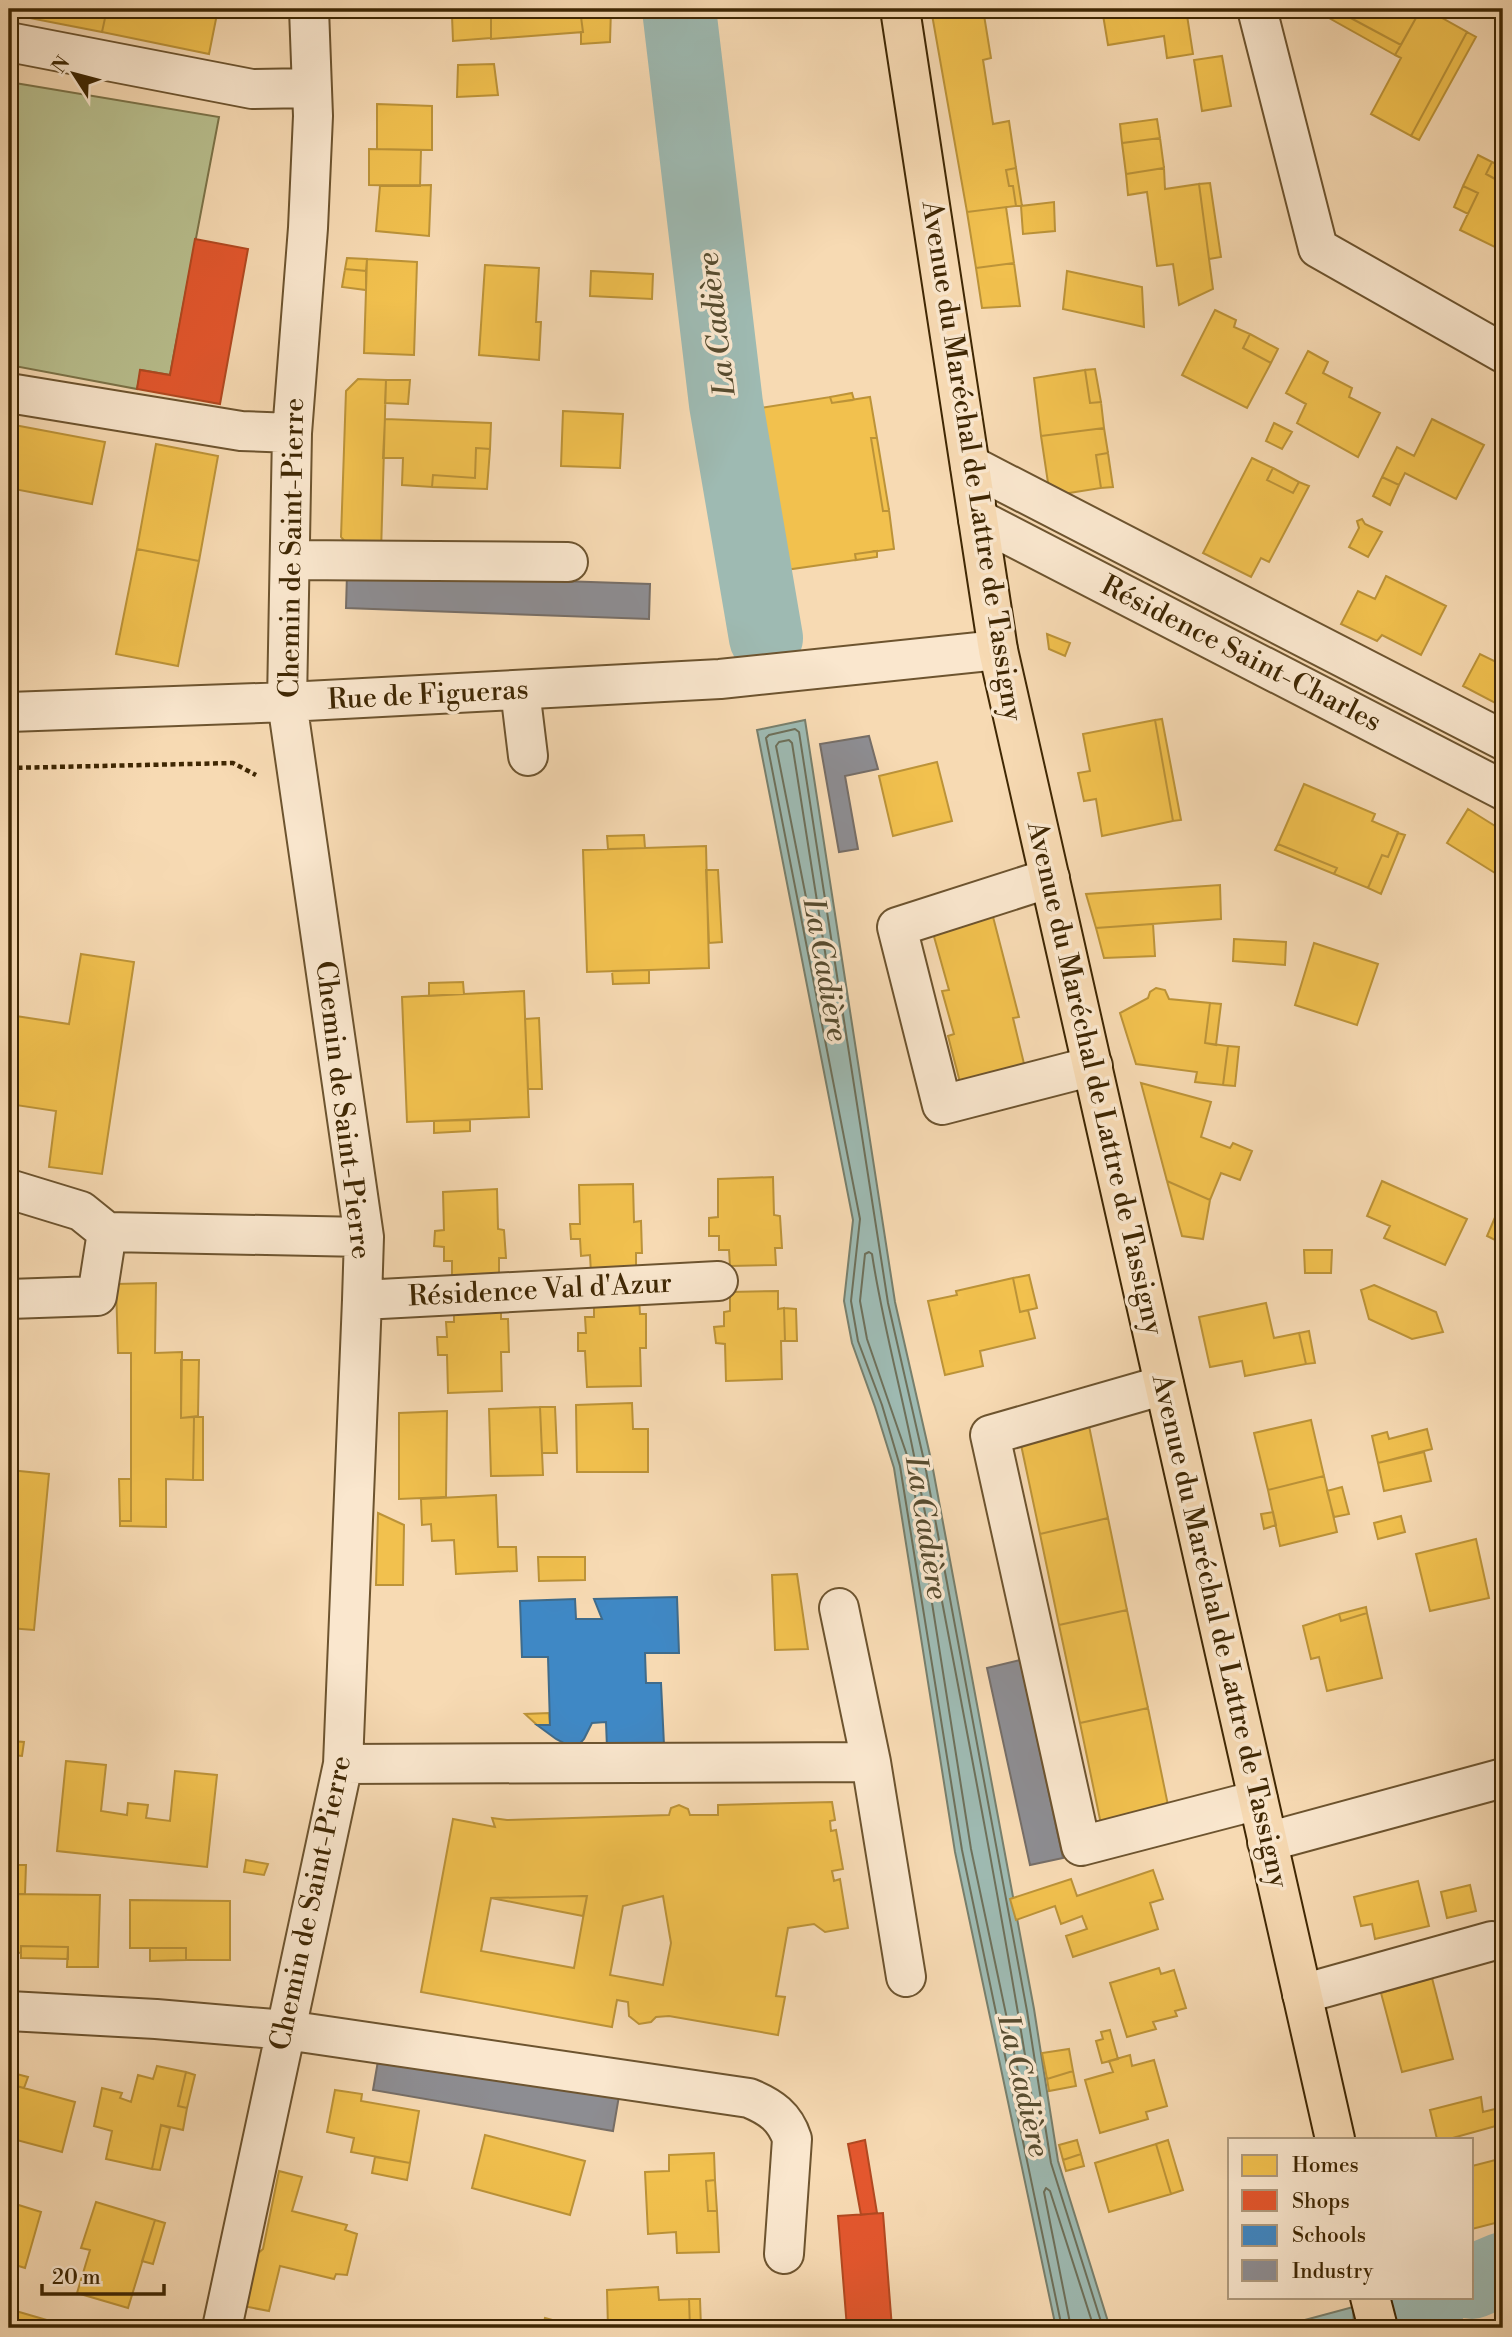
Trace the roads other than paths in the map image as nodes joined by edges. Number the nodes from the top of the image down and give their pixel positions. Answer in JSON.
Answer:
{"nodes":[{"id":1,"x":309,"y":9,"type":"edge"},
{"id":2,"x":900,"y":9,"type":"edge"},
{"id":3,"x":1257,"y":9,"type":"edge"},
{"id":4,"x":9,"y":42,"type":"edge"},
{"id":5,"x":312,"y":88,"type":"junction"},
{"id":6,"x":1503,"y":353,"type":"edge"},
{"id":7,"x":9,"y":393,"type":"edge"},
{"id":8,"x":292,"y":432,"type":"junction"},
{"id":9,"x":970,"y":465,"type":"junction"},
{"id":10,"x":978,"y":519,"type":"junction"},
{"id":11,"x":290,"y":560,"type":"junction"},
{"id":12,"x":568,"y":562,"type":"dead end"},
{"id":13,"x":998,"y":650,"type":"junction"},
{"id":14,"x":520,"y":690,"type":"junction"},
{"id":15,"x":287,"y":702,"type":"junction"},
{"id":16,"x":9,"y":712,"type":"edge"},
{"id":17,"x":1503,"y":740,"type":"edge"},
{"id":18,"x":528,"y":756,"type":"dead end"},
{"id":19,"x":1503,"y":790,"type":"edge"},
{"id":20,"x":1050,"y":878,"type":"junction"},
{"id":21,"x":1093,"y":1066,"type":"junction"},
{"id":22,"x":9,"y":1189,"type":"edge"},
{"id":23,"x":107,"y":1232,"type":"junction"},
{"id":24,"x":364,"y":1237,"type":"junction"},
{"id":25,"x":718,"y":1280,"type":"dead end"},
{"id":26,"x":9,"y":1299,"type":"edge"},
{"id":27,"x":362,"y":1300,"type":"junction"},
{"id":28,"x":1164,"y":1385,"type":"junction"},
{"id":29,"x":839,"y":1608,"type":"dead end"},
{"id":30,"x":871,"y":1762,"type":"junction"},
{"id":31,"x":343,"y":1764,"type":"junction"},
{"id":32,"x":1503,"y":1778,"type":"edge"},
{"id":33,"x":1258,"y":1800,"type":"junction"},
{"id":34,"x":1267,"y":1842,"type":"junction"},
{"id":35,"x":1492,"y":1941,"type":"dead end"},
{"id":36,"x":906,"y":1978,"type":"dead end"},
{"id":37,"x":1301,"y":1994,"type":"junction"},
{"id":38,"x":9,"y":2011,"type":"edge"},
{"id":39,"x":286,"y":2030,"type":"junction"},
{"id":40,"x":1335,"y":2138,"type":"edge"},
{"id":41,"x":784,"y":2254,"type":"dead end"},
{"id":42,"x":1370,"y":2298,"type":"edge"},
{"id":43,"x":222,"y":2328,"type":"edge"},
{"id":44,"x":1378,"y":2328,"type":"edge"}],
"edges":[{"from":1,"to":5,"type":"street","name":"Chemin de Saint-Pierre"},
{"from":2,"to":9,"type":"main road","name":"Avenue du Maréchal de Lattre de Tassigny"},
{"from":3,"to":6,"type":"street"},
{"from":4,"to":5,"type":"street"},
{"from":5,"to":8,"type":"street","name":"Chemin de Saint-Pierre"},
{"from":7,"to":8,"type":"street"},
{"from":8,"to":11,"type":"street","name":"Chemin de Saint-Pierre"},
{"from":9,"to":10,"type":"main road","name":"Avenue du Maréchal de Lattre de Tassigny"},
{"from":9,"to":17,"type":"street"},
{"from":10,"to":13,"type":"main road","name":"Avenue du Maréchal de Lattre de Tassigny"},
{"from":10,"to":19,"type":"street","name":"Résidence Saint-Charles"},
{"from":11,"to":12,"type":"street"},
{"from":11,"to":15,"type":"street","name":"Chemin de Saint-Pierre"},
{"from":13,"to":14,"type":"street","name":"Rue de Figueras"},
{"from":13,"to":20,"type":"main road","name":"Avenue du Maréchal de Lattre de Tassigny"},
{"from":14,"to":15,"type":"street","name":"Rue de Figueras"},
{"from":14,"to":18,"type":"street"},
{"from":15,"to":16,"type":"street","name":"Rue de Figueras"},
{"from":15,"to":24,"type":"street","name":"Chemin de Saint-Pierre"},
{"from":20,"to":21,"type":"main road","name":"Avenue du Maréchal de Lattre de Tassigny"},
{"from":20,"to":21,"type":"street"},
{"from":21,"to":28,"type":"main road","name":"Avenue du Maréchal de Lattre de Tassigny"},
{"from":22,"to":23,"type":"street"},
{"from":23,"to":24,"type":"street"},
{"from":23,"to":26,"type":"street"},
{"from":24,"to":27,"type":"street","name":"Chemin de Saint-Pierre"},
{"from":25,"to":27,"type":"street","name":"Résidence Val d'Azur"},
{"from":27,"to":31,"type":"street","name":"Chemin de Saint-Pierre"},
{"from":28,"to":33,"type":"main road","name":"Avenue du Maréchal de Lattre de Tassigny"},
{"from":28,"to":33,"type":"street"},
{"from":29,"to":30,"type":"street"},
{"from":30,"to":31,"type":"street"},
{"from":30,"to":36,"type":"street"},
{"from":31,"to":39,"type":"street","name":"Chemin de Saint-Pierre"},
{"from":32,"to":34,"type":"street"},
{"from":33,"to":34,"type":"main road","name":"Avenue du Maréchal de Lattre de Tassigny"},
{"from":34,"to":37,"type":"main road","name":"Avenue du Maréchal de Lattre de Tassigny"},
{"from":35,"to":37,"type":"street"},
{"from":37,"to":40,"type":"main road","name":"Avenue du Maréchal de Lattre de Tassigny"},
{"from":38,"to":39,"type":"street"},
{"from":39,"to":41,"type":"street"},
{"from":39,"to":43,"type":"street","name":"Chemin de Saint-Pierre"},
{"from":42,"to":44,"type":"main road"}]}
